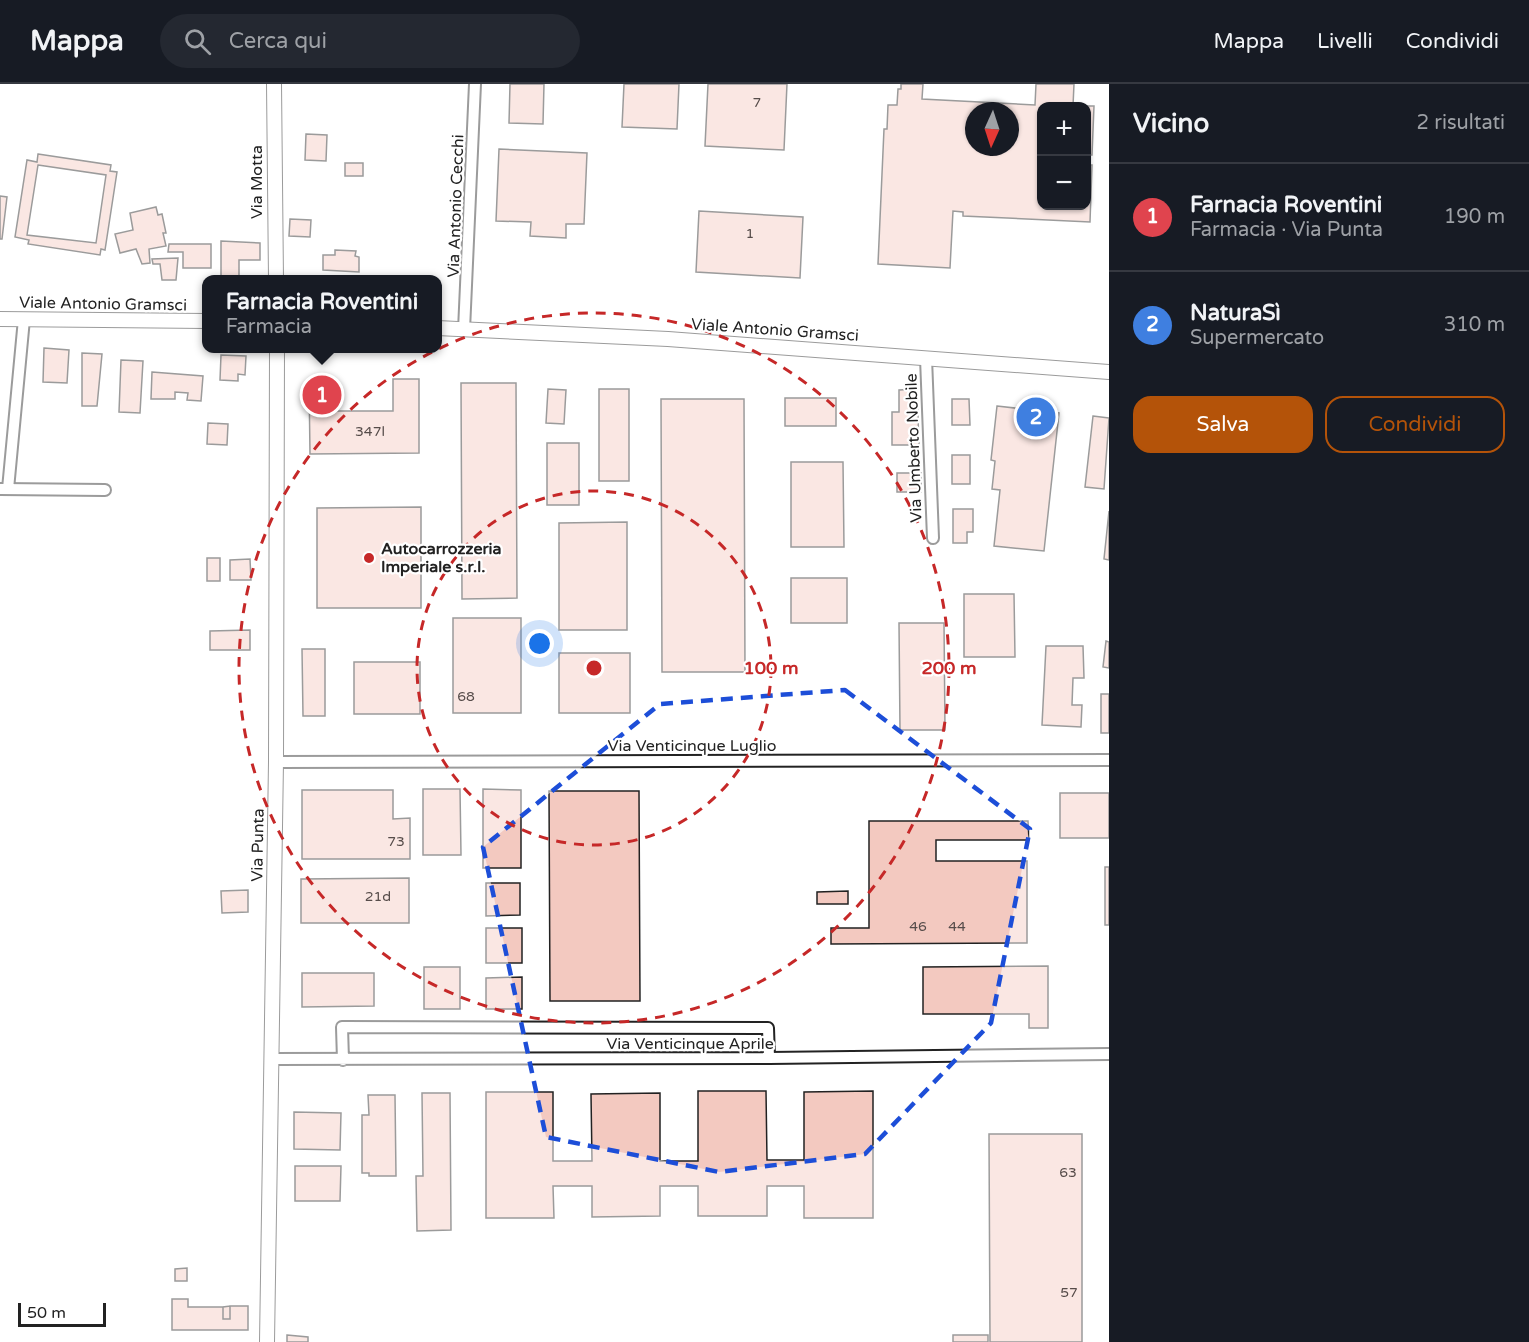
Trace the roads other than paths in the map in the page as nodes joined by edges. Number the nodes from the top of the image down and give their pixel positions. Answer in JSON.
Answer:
{"nodes":[{"id":1,"x":274,"y":84,"type":"edge"},
{"id":2,"x":475,"y":84,"type":"edge"},
{"id":3,"x":276,"y":275,"type":"edge"},
{"id":4,"x":0,"y":319,"type":"edge"},
{"id":5,"x":24,"y":319,"type":"junction"},
{"id":6,"x":202,"y":321,"type":"edge"},
{"id":7,"x":442,"y":328,"type":"edge"},
{"id":8,"x":464,"y":330,"type":"junction"},
{"id":9,"x":277,"y":353,"type":"edge"},
{"id":10,"x":926,"y":358,"type":"junction"},
{"id":11,"x":1109,"y":372,"type":"edge"},
{"id":12,"x":4,"y":489,"type":"edge"},
{"id":13,"x":105,"y":490,"type":"dead end"},
{"id":14,"x":933,"y":538,"type":"dead end"},
{"id":15,"x":1109,"y":760,"type":"edge"},
{"id":16,"x":276,"y":762,"type":"junction"},
{"id":17,"x":1109,"y":1054,"type":"edge"},
{"id":18,"x":769,"y":1058,"type":"junction"},
{"id":19,"x":272,"y":1059,"type":"junction"},
{"id":20,"x":343,"y":1060,"type":"junction"},
{"id":21,"x":267,"y":1342,"type":"edge"}],
"edges":[{"from":1,"to":3,"type":"street","name":"Via Motta"},
{"from":2,"to":8,"type":"street","name":"Via Antonio Cecchi"},
{"from":4,"to":5,"type":"street","name":"Viale Antonio Gramsci"},
{"from":5,"to":6,"type":"street","name":"Viale Antonio Gramsci"},
{"from":5,"to":12,"type":"street"},
{"from":7,"to":8,"type":"street","name":"Viale Antonio Gramsci"},
{"from":8,"to":10,"type":"street","name":"Viale Antonio Gramsci"},
{"from":9,"to":16,"type":"street","name":"Via Punta"},
{"from":10,"to":11,"type":"street","name":"Viale Antonio Gramsci"},
{"from":10,"to":14,"type":"street","name":"Via Umberto Nobile"},
{"from":12,"to":13,"type":"street"},
{"from":15,"to":16,"type":"street","name":"Via Venticinque Luglio"},
{"from":16,"to":19,"type":"street","name":"Via Punta"},
{"from":17,"to":18,"type":"street","name":"Via Venticinque Aprile"},
{"from":18,"to":20,"type":"street","name":"Via Venticinque Aprile"},
{"from":18,"to":20,"type":"street"},
{"from":19,"to":20,"type":"street","name":"Via Venticinque Aprile"},
{"from":19,"to":21,"type":"street","name":"Via Punta"}]}
